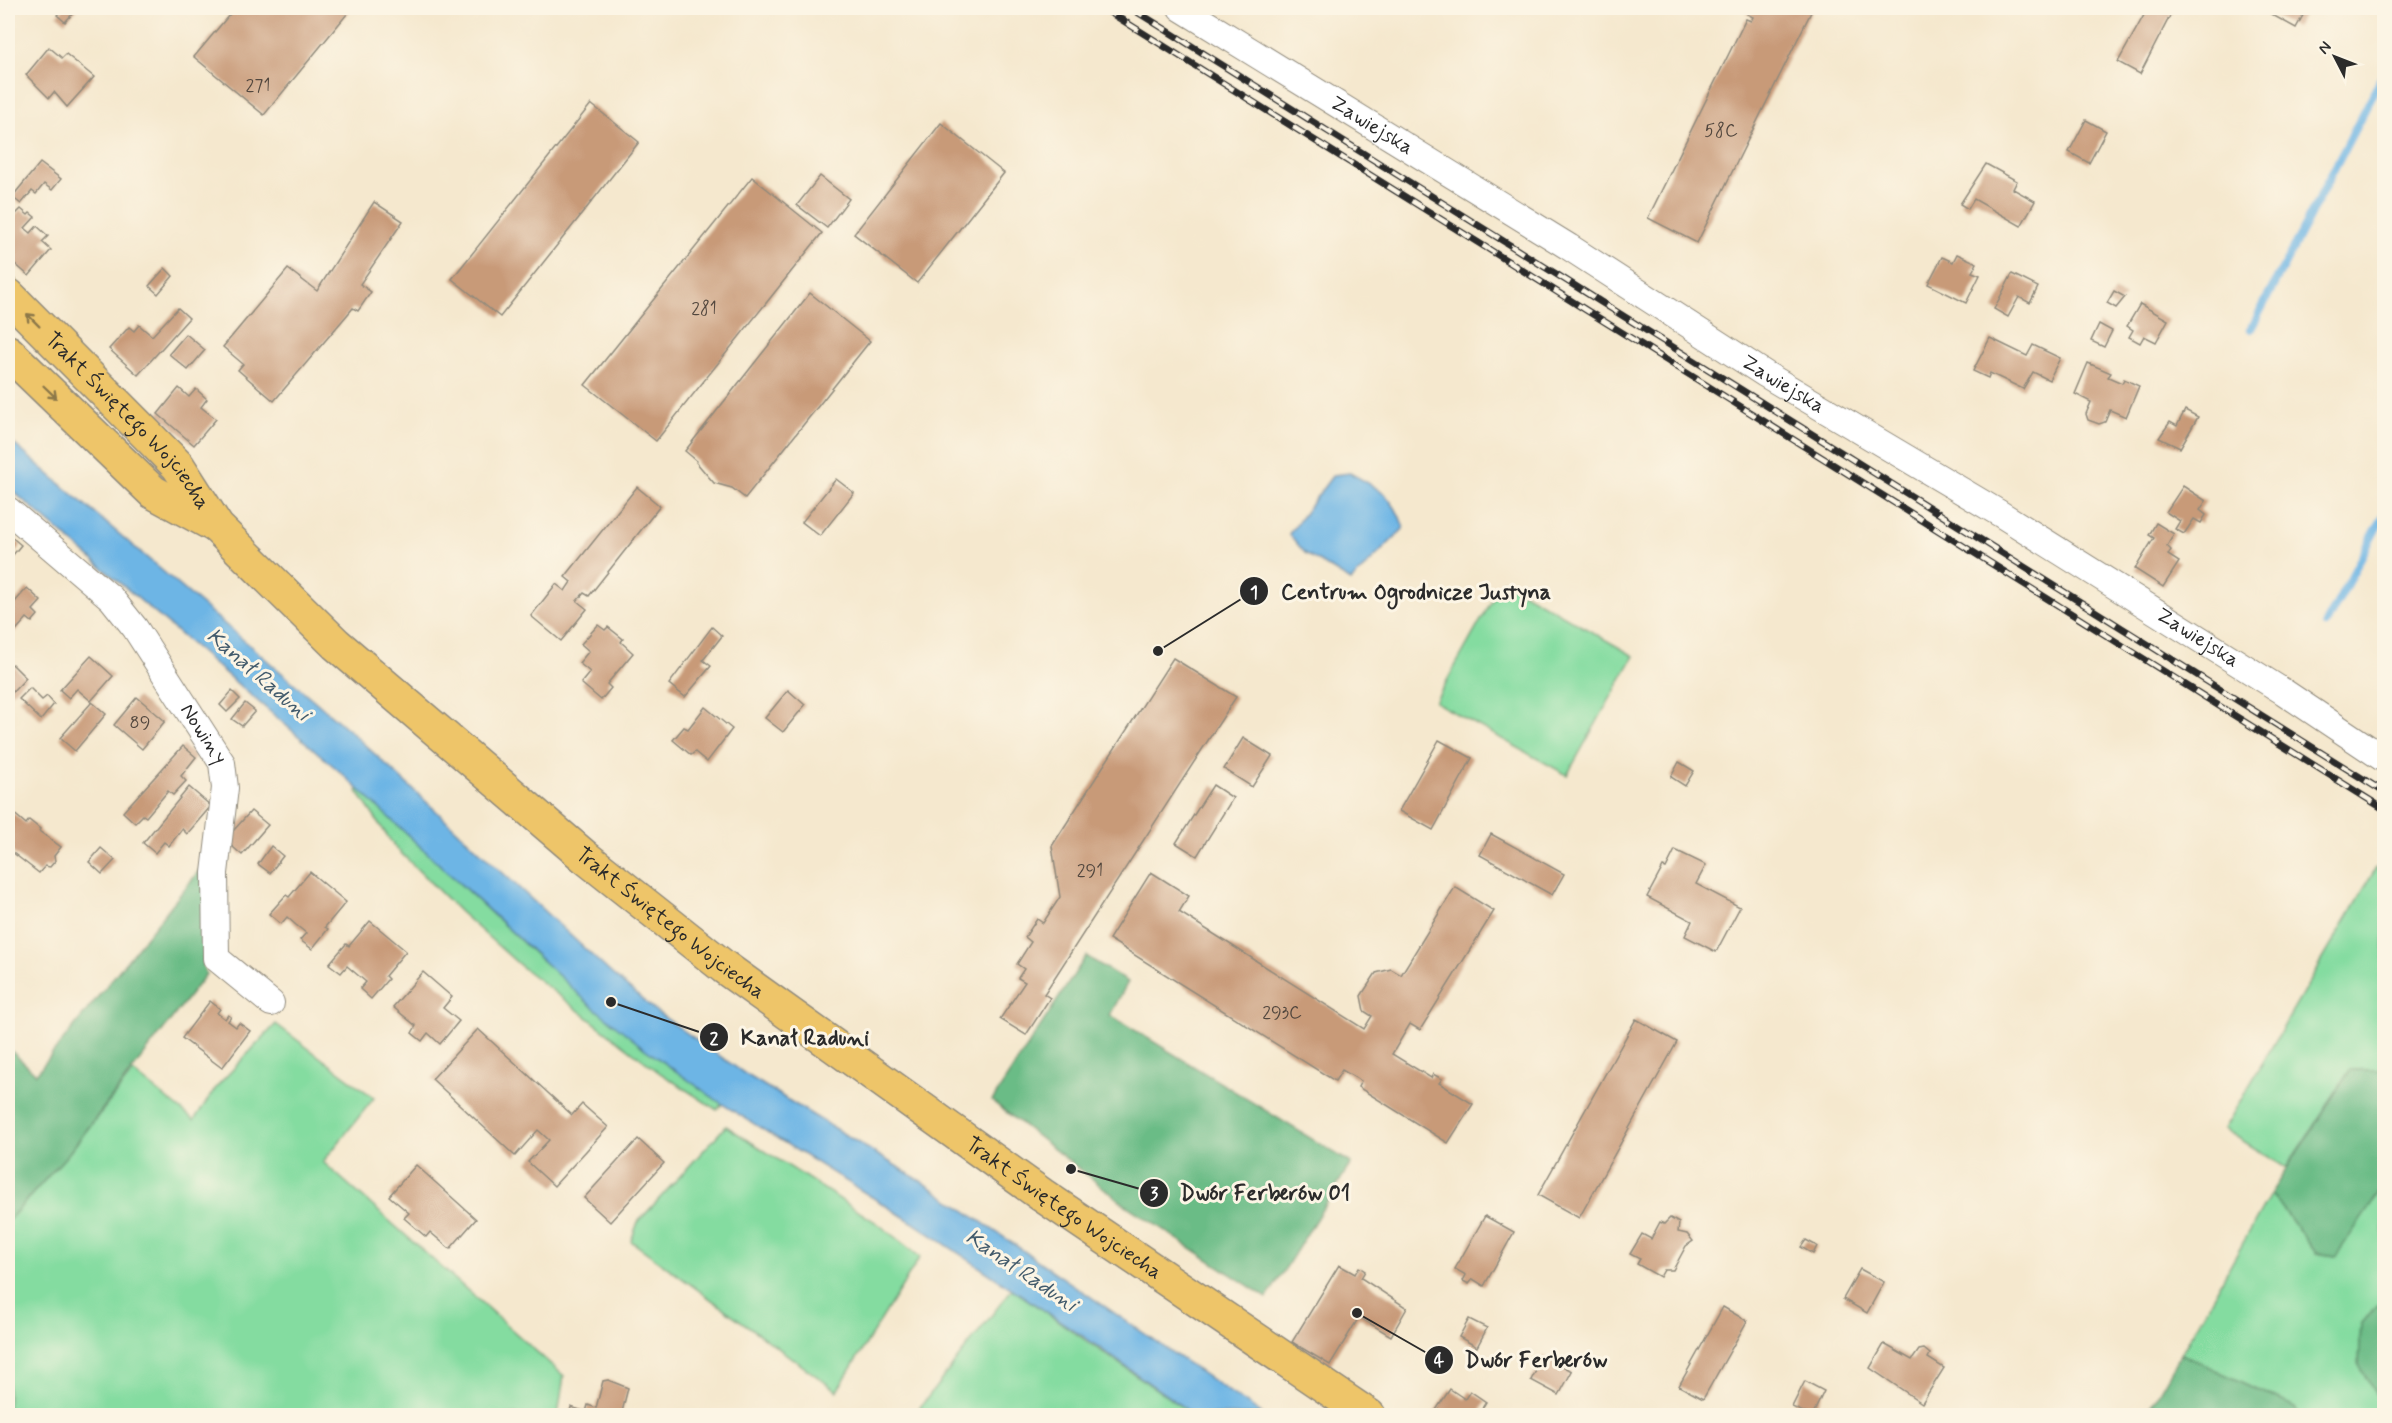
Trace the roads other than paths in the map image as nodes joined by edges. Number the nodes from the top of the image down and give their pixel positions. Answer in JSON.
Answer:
{"nodes":[{"id":1,"x":1181,"y":8,"type":"edge"},
{"id":2,"x":9,"y":297,"type":"edge"},
{"id":3,"x":8,"y":352,"type":"edge"},
{"id":4,"x":8,"y":510,"type":"edge"},
{"id":5,"x":217,"y":527,"type":"junction"},
{"id":6,"x":2385,"y":759,"type":"edge"},
{"id":7,"x":271,"y":1003,"type":"dead end"},
{"id":8,"x":1369,"y":1416,"type":"edge"}],
"edges":[{"from":1,"to":6,"type":"street","name":"Zawiejska"},
{"from":5,"to":2,"type":"main road","name":"Trakt Świętego Wojciecha","one_way":true},
{"from":3,"to":5,"type":"main road","name":"Trakt Świętego Wojciecha","one_way":true},
{"from":4,"to":7,"type":"street","name":"Nowiny"},
{"from":5,"to":8,"type":"main road","name":"Trakt Świętego Wojciecha"}]}
